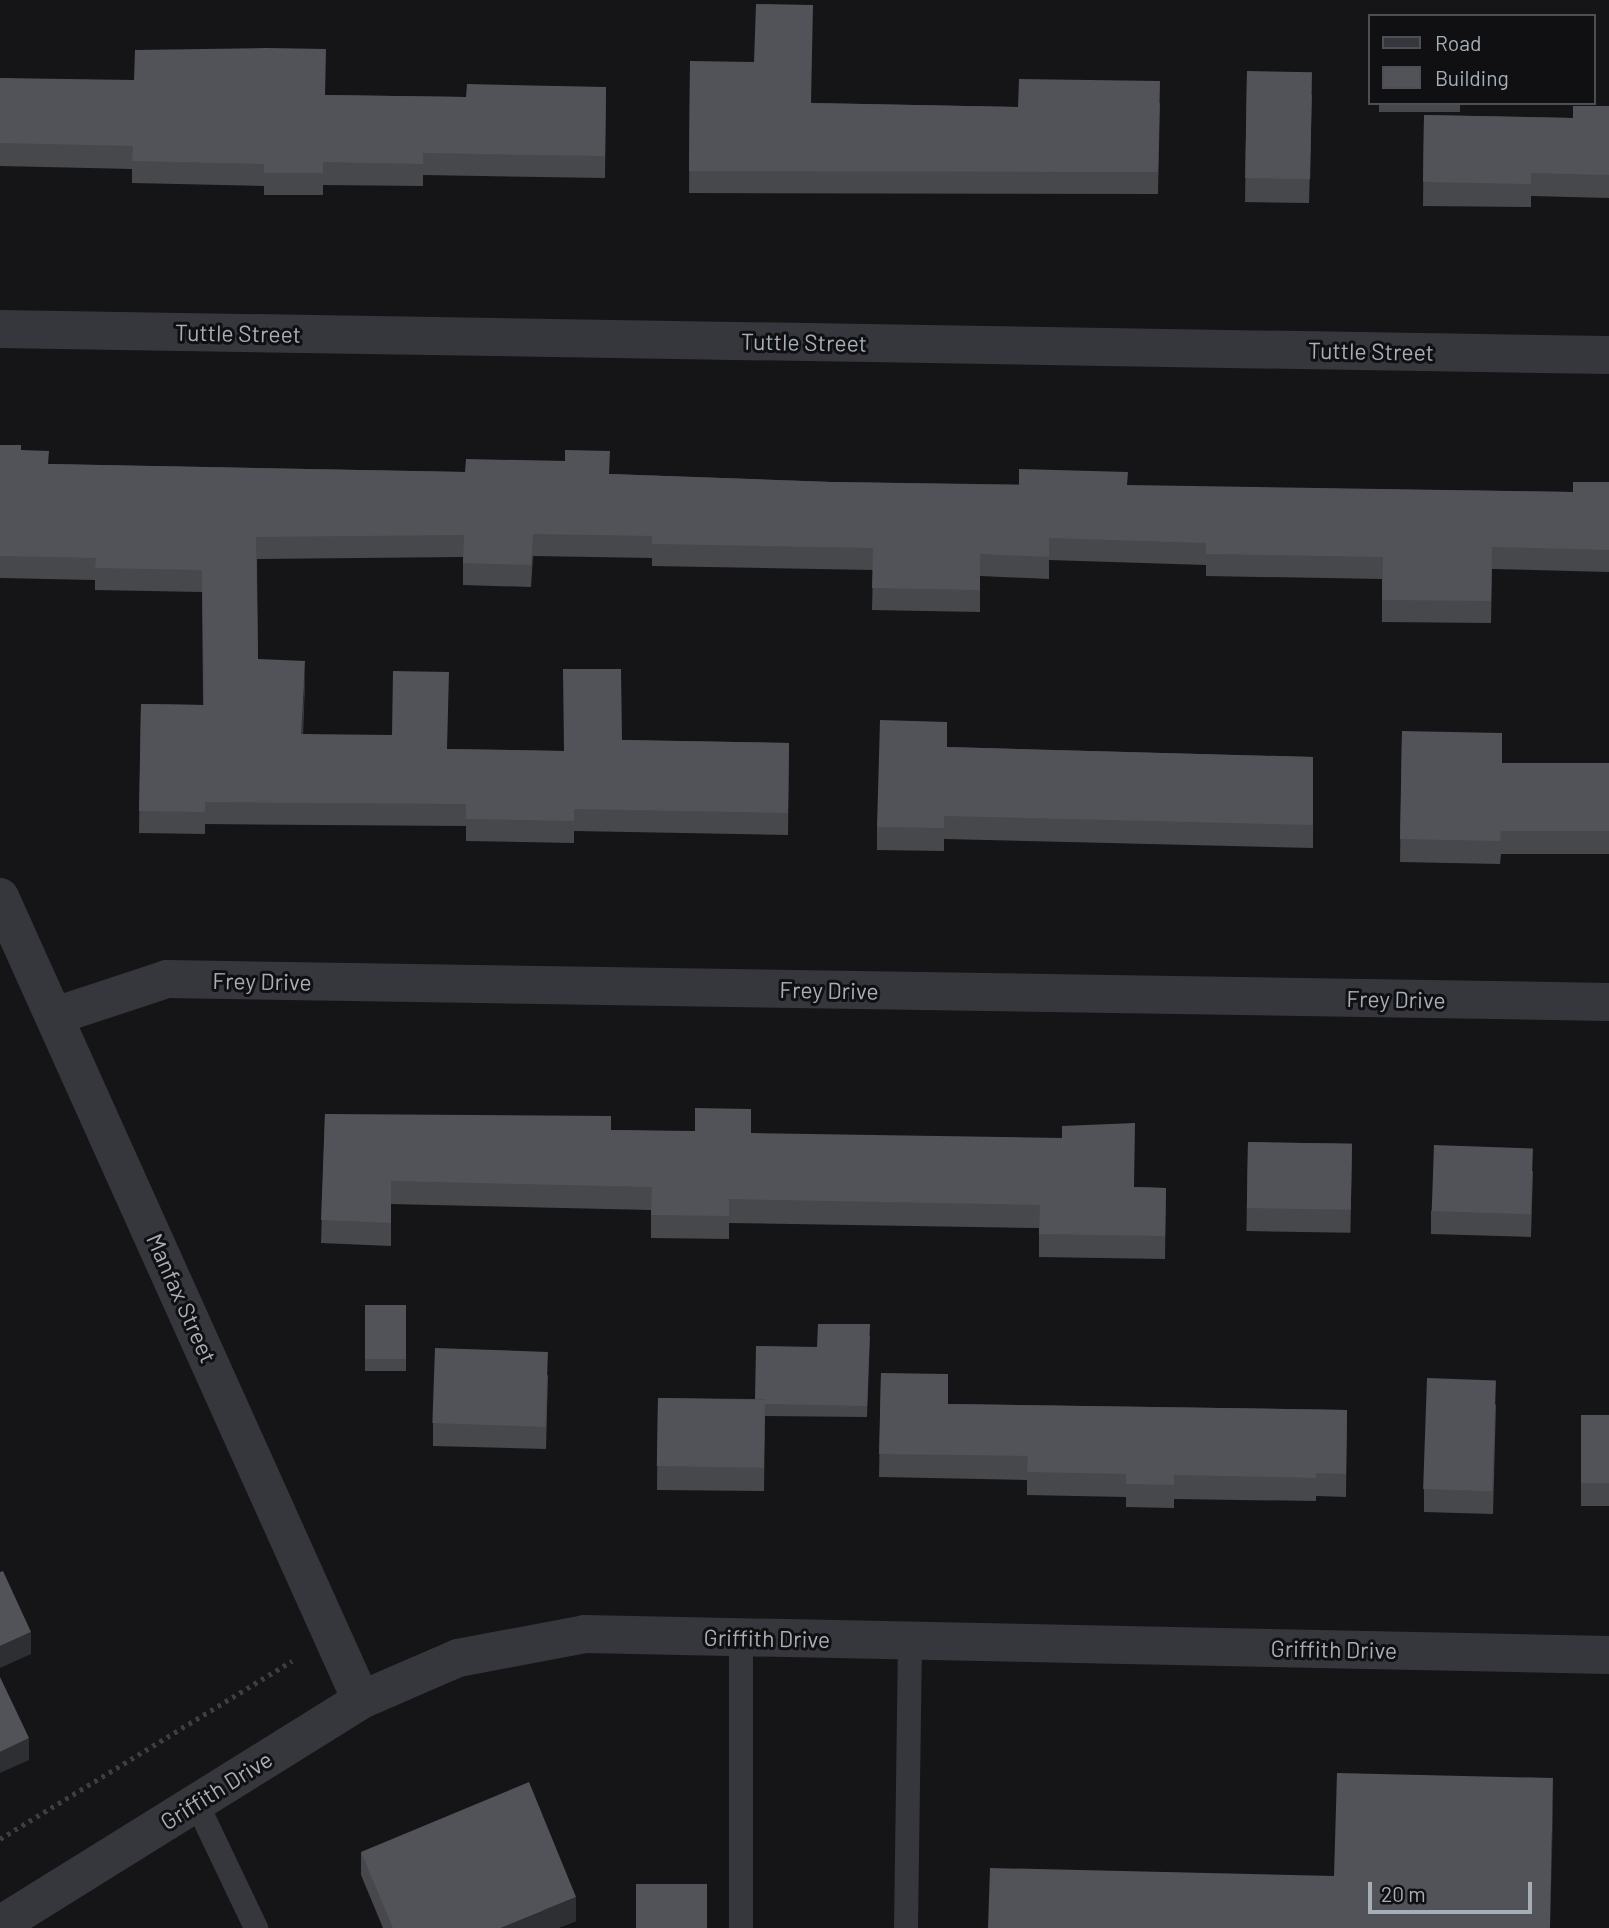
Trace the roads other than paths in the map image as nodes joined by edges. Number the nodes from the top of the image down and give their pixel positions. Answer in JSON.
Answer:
{"nodes":[{"id":1,"x":0,"y":329,"type":"edge"},
{"id":2,"x":1609,"y":355,"type":"edge"},
{"id":3,"x":0,"y":897,"type":"edge"},
{"id":4,"x":1609,"y":1002,"type":"edge"},
{"id":5,"x":55,"y":1016,"type":"junction"},
{"id":6,"x":741,"y":1638,"type":"junction"},
{"id":7,"x":910,"y":1641,"type":"junction"},
{"id":8,"x":1609,"y":1655,"type":"edge"},
{"id":9,"x":362,"y":1700,"type":"junction"},
{"id":10,"x":197,"y":1802,"type":"junction"},
{"id":11,"x":0,"y":1924,"type":"edge"},
{"id":12,"x":256,"y":1928,"type":"edge"},
{"id":13,"x":741,"y":1928,"type":"edge"},
{"id":14,"x":906,"y":1928,"type":"edge"}],
"edges":[{"from":1,"to":2,"type":"street","name":"Tuttle Street"},
{"from":3,"to":5,"type":"street","name":"Manfax Street"},
{"from":4,"to":5,"type":"street","name":"Frey Drive"},
{"from":5,"to":9,"type":"street","name":"Manfax Street"},
{"from":6,"to":7,"type":"street","name":"Griffith Drive"},
{"from":6,"to":9,"type":"street","name":"Griffith Drive"},
{"from":6,"to":13,"type":"lane"},
{"from":7,"to":8,"type":"street","name":"Griffith Drive"},
{"from":7,"to":14,"type":"lane"},
{"from":9,"to":10,"type":"street","name":"Griffith Drive"},
{"from":10,"to":11,"type":"street","name":"Griffith Drive"},
{"from":10,"to":12,"type":"lane"}]}
